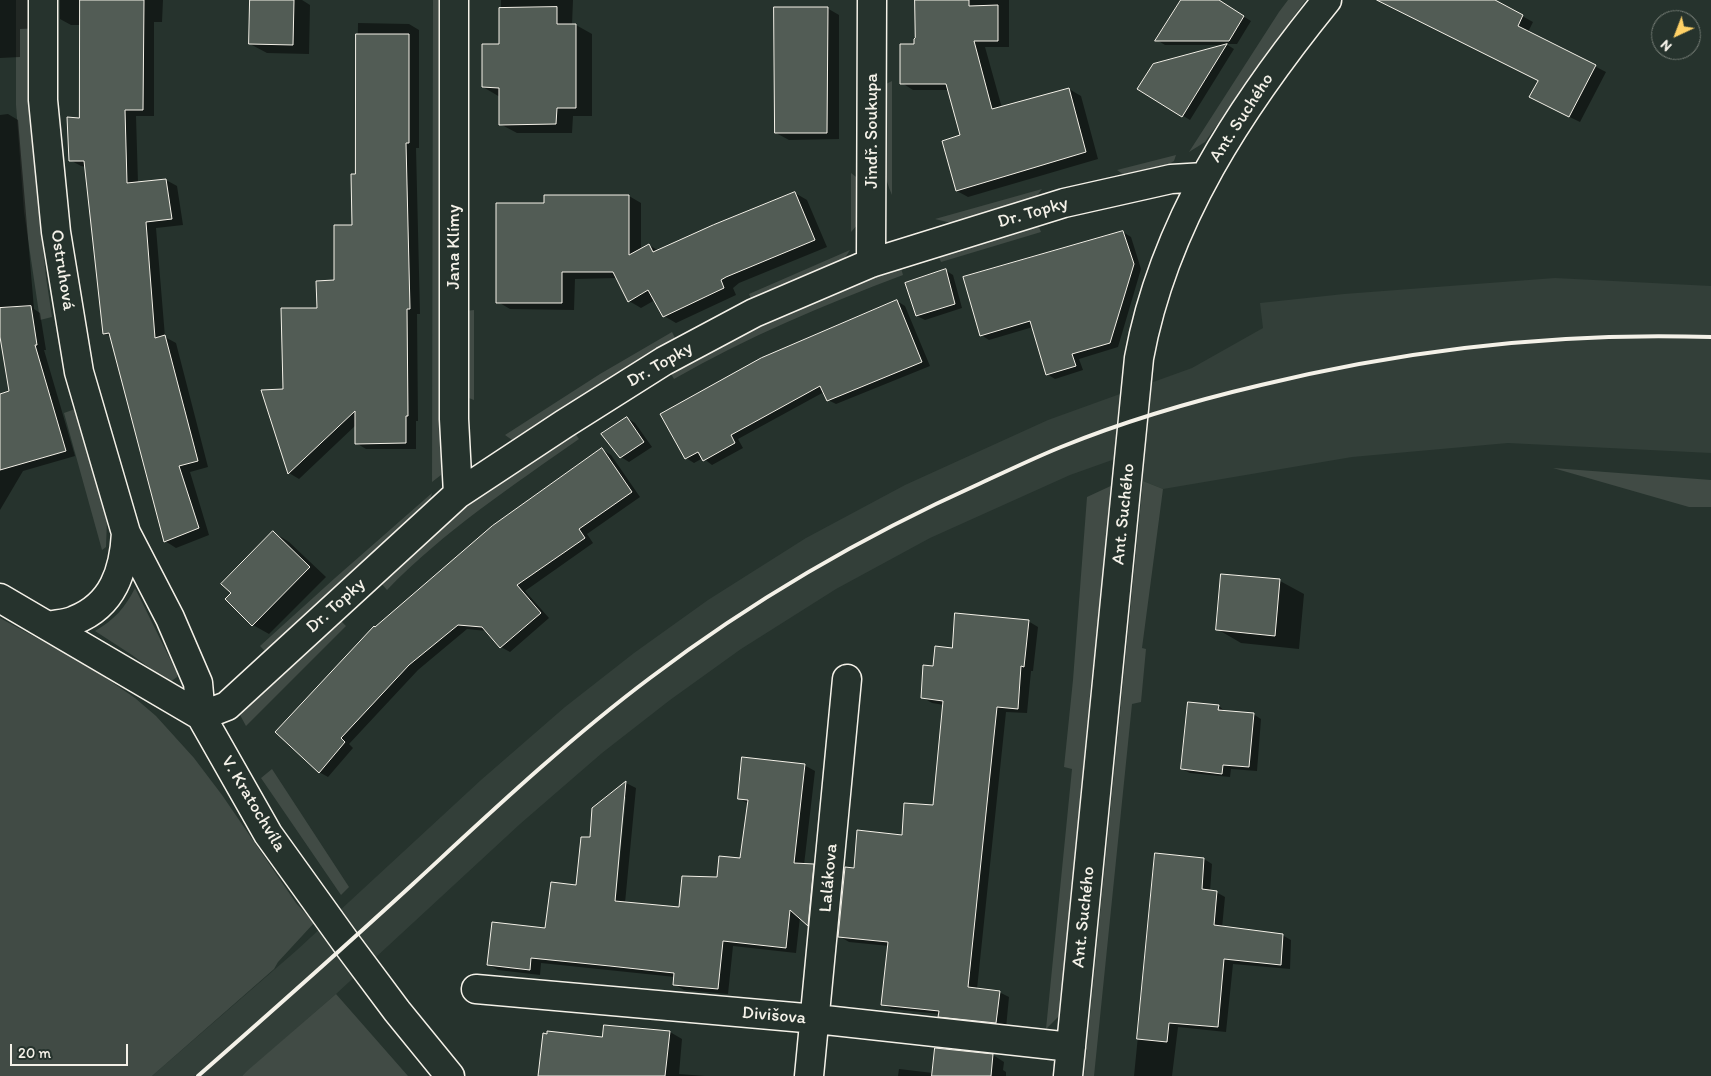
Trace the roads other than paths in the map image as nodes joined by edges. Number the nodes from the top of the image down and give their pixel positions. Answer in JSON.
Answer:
{"nodes":[{"id":1,"x":42,"y":0,"type":"edge"},
{"id":2,"x":454,"y":0,"type":"edge"},
{"id":3,"x":872,"y":0,"type":"edge"},
{"id":4,"x":1326,"y":0,"type":"edge"},
{"id":5,"x":1205,"y":177,"type":"junction"},
{"id":6,"x":872,"y":262,"type":"junction"},
{"id":7,"x":458,"y":494,"type":"junction"},
{"id":8,"x":126,"y":533,"type":"junction"},
{"id":9,"x":0,"y":598,"type":"edge"},
{"id":10,"x":48,"y":626,"type":"junction"},
{"id":11,"x":847,"y":679,"type":"dead end"},
{"id":12,"x":201,"y":716,"type":"junction"},
{"id":13,"x":476,"y":989,"type":"dead end"},
{"id":14,"x":816,"y":1020,"type":"junction"},
{"id":15,"x":1070,"y":1047,"type":"junction"},
{"id":16,"x":450,"y":1076,"type":"edge"},
{"id":17,"x":809,"y":1076,"type":"edge"},
{"id":18,"x":1068,"y":1076,"type":"edge"}],
"edges":[{"from":1,"to":8,"type":"street","name":"Ostruhová"},
{"from":2,"to":7,"type":"street","name":"Jana Klímy"},
{"from":3,"to":6,"type":"street","name":"Jindř. Soukupa"},
{"from":4,"to":5,"type":"street","name":"Ant. Suchého"},
{"from":5,"to":6,"type":"street","name":"Dr. Topky"},
{"from":5,"to":15,"type":"street","name":"Ant. Suchého"},
{"from":6,"to":7,"type":"street","name":"Dr. Topky"},
{"from":7,"to":12,"type":"street","name":"Dr. Topky"},
{"from":8,"to":10,"type":"street","name":"Ostruhová"},
{"from":8,"to":12,"type":"street","name":"Ostruhová"},
{"from":9,"to":10,"type":"street","name":"V. Kratochvíla"},
{"from":10,"to":12,"type":"street","name":"V. Kratochvíla"},
{"from":11,"to":14,"type":"street","name":"Lalákova"},
{"from":12,"to":16,"type":"street","name":"V. Kratochvíla"},
{"from":13,"to":14,"type":"street","name":"Divišova"},
{"from":14,"to":15,"type":"street","name":"Divišova"},
{"from":14,"to":17,"type":"street","name":"Lalákova"},
{"from":15,"to":18,"type":"street","name":"Ant. Suchého"}]}
